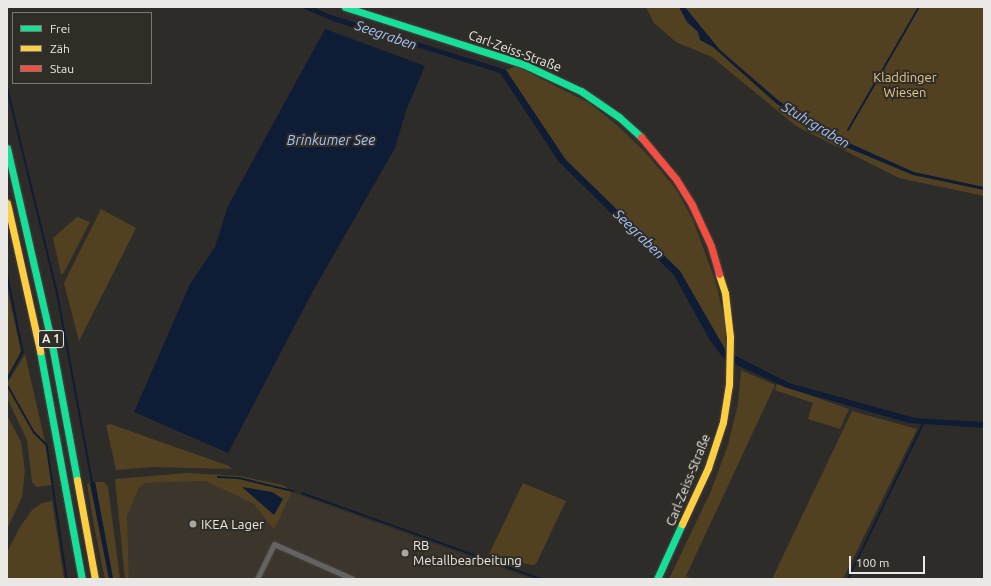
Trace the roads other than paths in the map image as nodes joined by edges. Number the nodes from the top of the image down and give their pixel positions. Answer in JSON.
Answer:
{"nodes":[{"id":1,"x":345,"y":7,"type":"edge"},
{"id":2,"x":7,"y":148,"type":"edge"},
{"id":3,"x":7,"y":203,"type":"edge"},
{"id":4,"x":82,"y":579,"type":"edge"},
{"id":5,"x":95,"y":579,"type":"edge"},
{"id":6,"x":257,"y":579,"type":"edge"},
{"id":7,"x":353,"y":579,"type":"edge"},
{"id":8,"x":657,"y":579,"type":"edge"}],
"edges":[{"from":1,"to":8,"type":"main road","name":"Carl-Zeiss-Straße"},
{"from":2,"to":5,"type":"main road","number":"A 1"},
{"from":3,"to":4,"type":"main road","number":"A 1"},
{"from":6,"to":7,"type":"street"}]}
